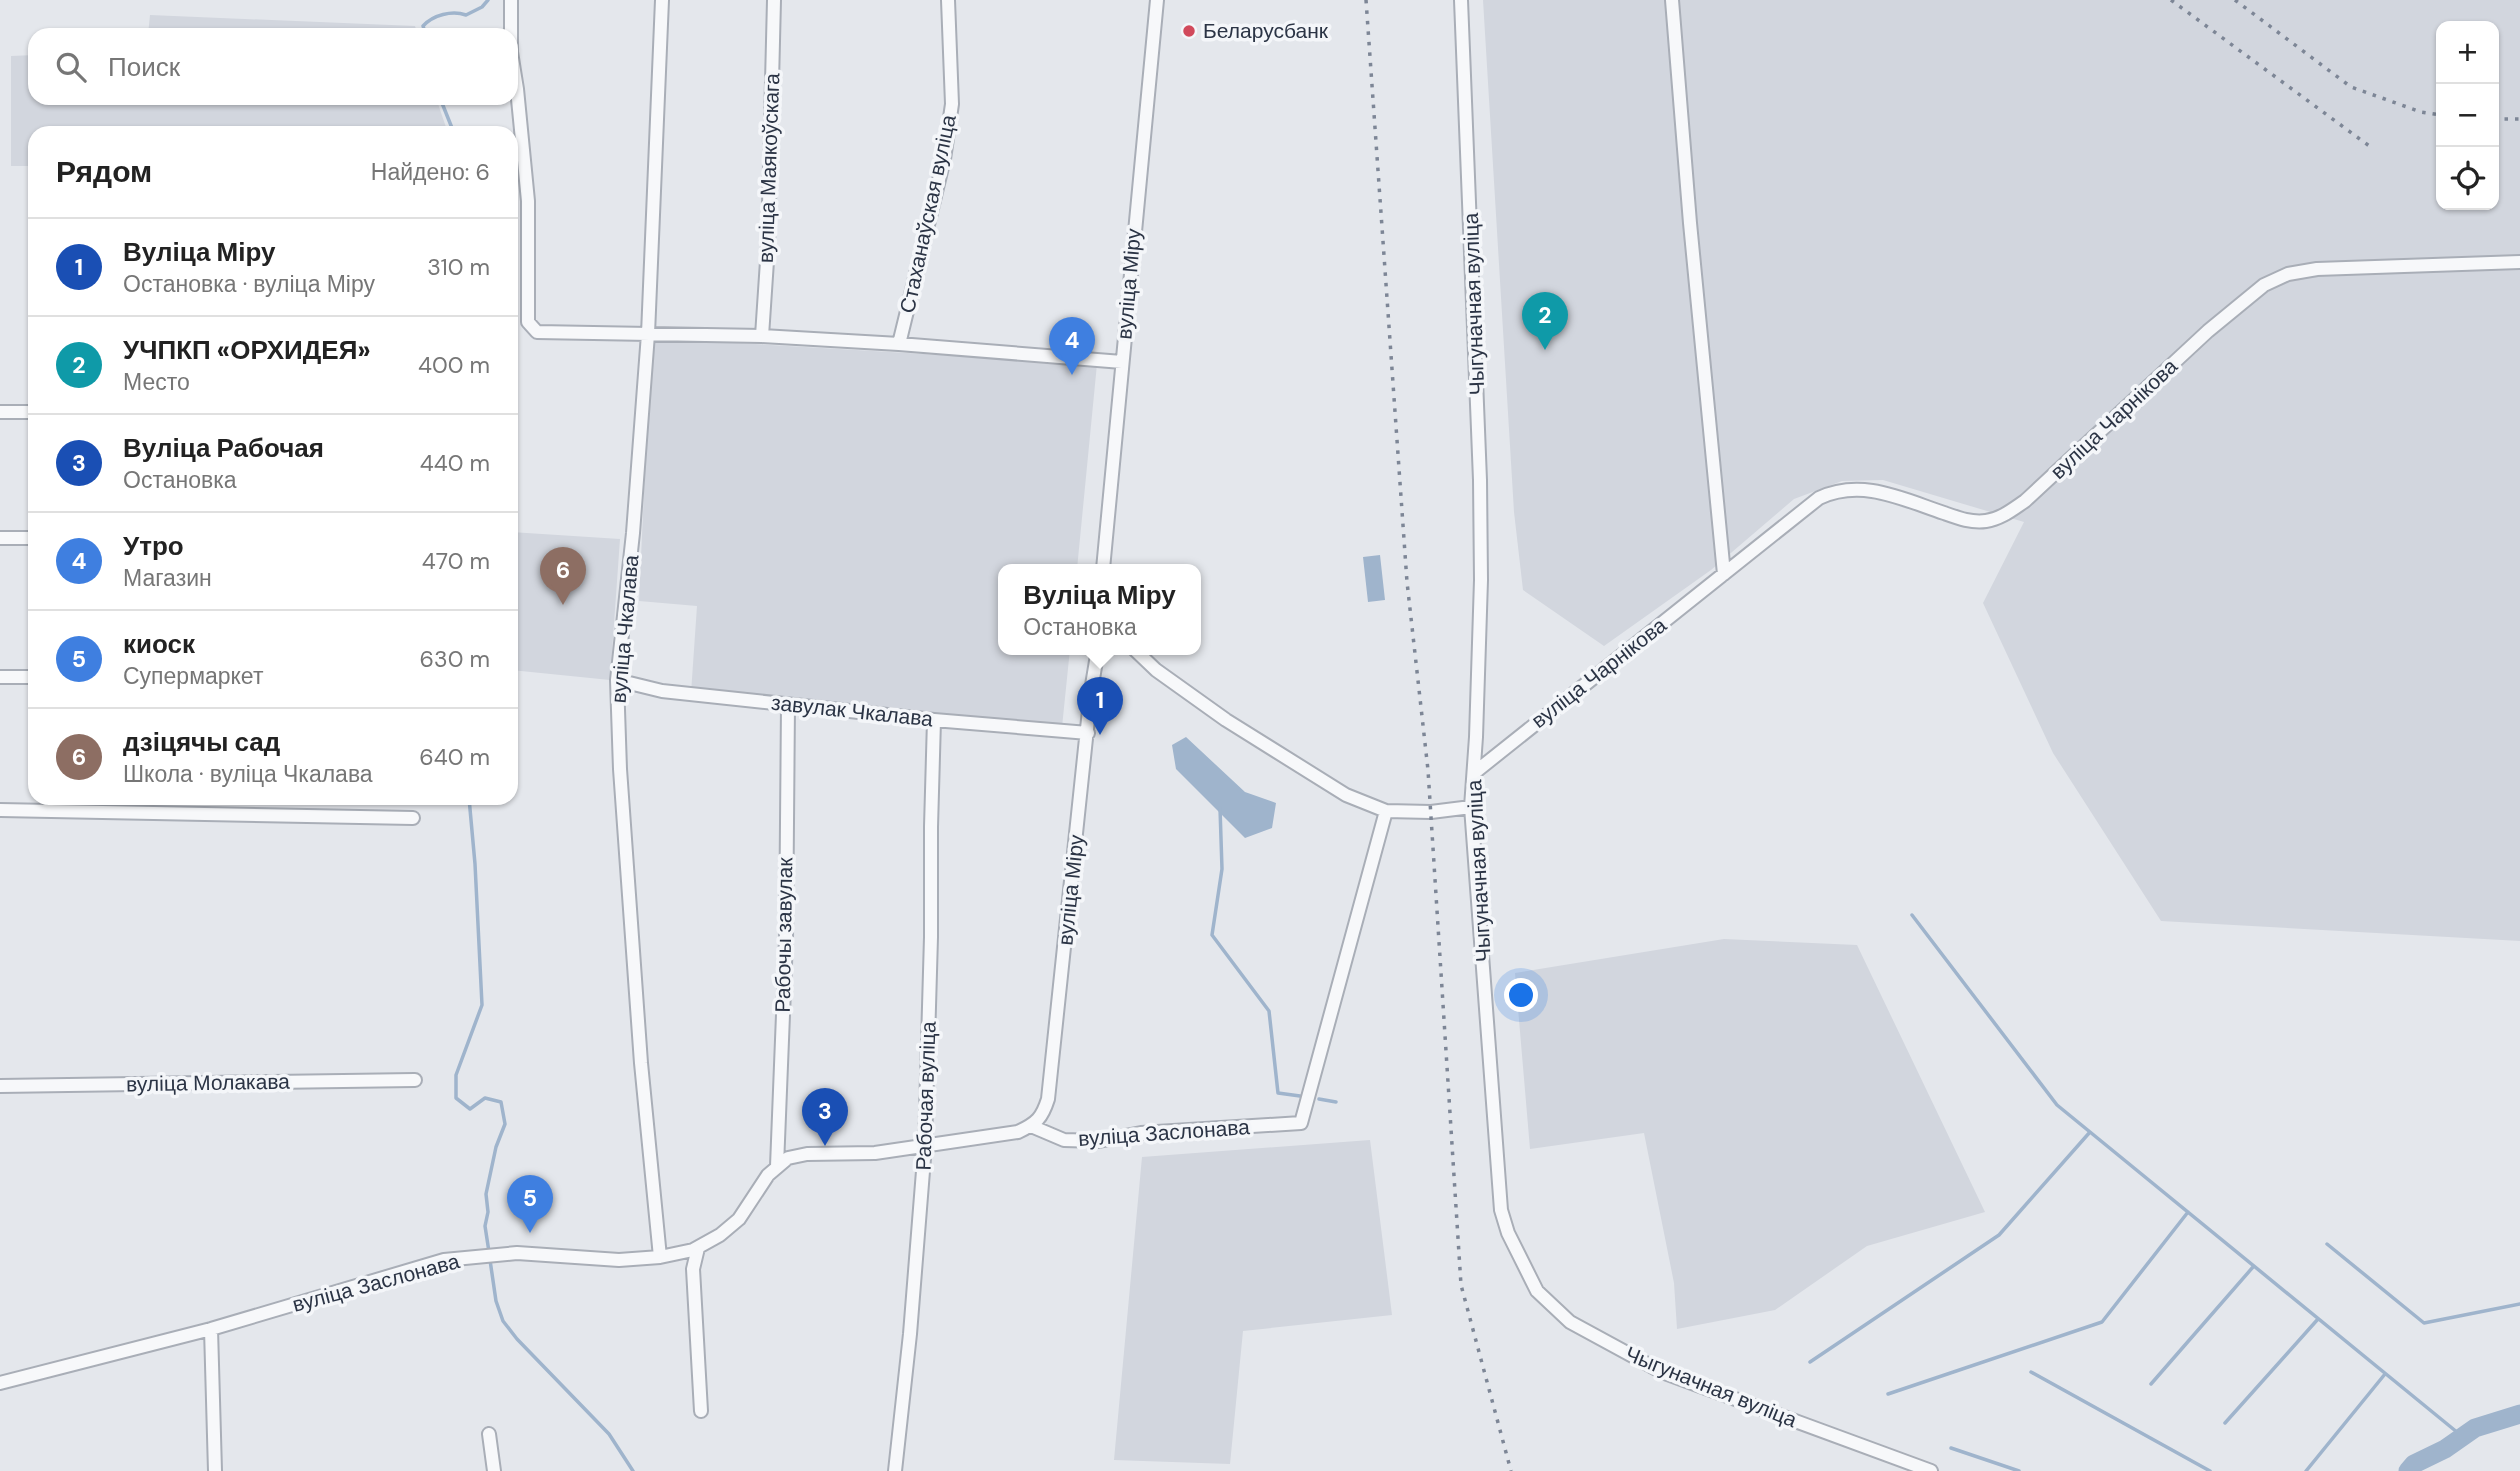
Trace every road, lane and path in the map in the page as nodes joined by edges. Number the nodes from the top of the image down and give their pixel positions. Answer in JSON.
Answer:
{"nodes":[{"id":1,"x":511,"y":0,"type":"edge"},
{"id":2,"x":662,"y":0,"type":"edge"},
{"id":3,"x":774,"y":0,"type":"edge"},
{"id":4,"x":948,"y":0,"type":"edge"},
{"id":5,"x":1157,"y":0,"type":"edge"},
{"id":6,"x":1461,"y":0,"type":"edge"},
{"id":7,"x":1672,"y":0,"type":"edge"},
{"id":8,"x":511,"y":28,"type":"edge"},
{"id":9,"x":518,"y":99,"type":"edge"},
{"id":10,"x":2520,"y":262,"type":"edge"},
{"id":11,"x":648,"y":334,"type":"junction"},
{"id":12,"x":762,"y":337,"type":"junction"},
{"id":13,"x":899,"y":344,"type":"junction"},
{"id":14,"x":1122,"y":362,"type":"junction"},
{"id":15,"x":0,"y":412,"type":"edge"},
{"id":16,"x":28,"y":412,"type":"edge"},
{"id":17,"x":0,"y":538,"type":"edge"},
{"id":18,"x":28,"y":538,"type":"edge"},
{"id":19,"x":1103,"y":564,"type":"edge"},
{"id":20,"x":1724,"y":574,"type":"junction"},
{"id":21,"x":1097,"y":655,"type":"edge"},
{"id":22,"x":1140,"y":655,"type":"edge"},
{"id":23,"x":0,"y":677,"type":"edge"},
{"id":24,"x":28,"y":677,"type":"edge"},
{"id":25,"x":617,"y":680,"type":"junction"},
{"id":26,"x":788,"y":705,"type":"junction"},
{"id":27,"x":934,"y":720,"type":"junction"},
{"id":28,"x":1088,"y":733,"type":"junction"},
{"id":29,"x":1474,"y":773,"type":"junction"},
{"id":30,"x":1471,"y":807,"type":"junction"},
{"id":31,"x":0,"y":810,"type":"edge"},
{"id":32,"x":1386,"y":811,"type":"junction"},
{"id":33,"x":412,"y":818,"type":"dead end"},
{"id":34,"x":415,"y":1080,"type":"dead end"},
{"id":35,"x":0,"y":1086,"type":"edge"},
{"id":36,"x":1031,"y":1126,"type":"junction"},
{"id":37,"x":925,"y":1146,"type":"junction"},
{"id":38,"x":777,"y":1166,"type":"junction"},
{"id":39,"x":698,"y":1248,"type":"junction"},
{"id":40,"x":660,"y":1257,"type":"junction"},
{"id":41,"x":211,"y":1329,"type":"junction"},
{"id":42,"x":0,"y":1384,"type":"edge"},
{"id":43,"x":701,"y":1411,"type":"dead end"},
{"id":44,"x":489,"y":1434,"type":"dead end"},
{"id":45,"x":215,"y":1471,"type":"edge"},
{"id":46,"x":494,"y":1471,"type":"edge"},
{"id":47,"x":895,"y":1471,"type":"edge"},
{"id":48,"x":1931,"y":1471,"type":"edge"}],
"edges":[{"from":1,"to":8,"type":"street","name":"Стаханаўская вуліца"},
{"from":2,"to":11,"type":"street","name":"вуліца Чкалава"},
{"from":3,"to":12,"type":"street","name":"вуліца Маякоўскага"},
{"from":4,"to":13,"type":"street","name":"Стаханаўская вуліца"},
{"from":5,"to":14,"type":"street","name":"вуліца Міру"},
{"from":6,"to":29,"type":"street","name":"Чыгуначная вуліца"},
{"from":7,"to":20,"type":"street"},
{"from":9,"to":11,"type":"street","name":"Стаханаўская вуліца"},
{"from":10,"to":20,"type":"street","name":"вуліца Чарнікова"},
{"from":11,"to":12,"type":"street","name":"Стаханаўская вуліца"},
{"from":11,"to":25,"type":"street","name":"вуліца Чкалава"},
{"from":12,"to":13,"type":"street","name":"Стаханаўская вуліца"},
{"from":13,"to":14,"type":"street","name":"Стаханаўская вуліца"},
{"from":14,"to":19,"type":"street","name":"вуліца Міру"},
{"from":15,"to":16,"type":"street"},
{"from":17,"to":18,"type":"street"},
{"from":20,"to":29,"type":"street","name":"вуліца Чарнікова"},
{"from":21,"to":28,"type":"street","name":"вуліца Міру"},
{"from":22,"to":32,"type":"street"},
{"from":23,"to":24,"type":"street"},
{"from":25,"to":26,"type":"street","name":"завулак Чкалава"},
{"from":25,"to":40,"type":"street","name":"вуліца Чкалава"},
{"from":26,"to":27,"type":"street","name":"завулак Чкалава"},
{"from":26,"to":38,"type":"street","name":"Рабочы завулак"},
{"from":27,"to":28,"type":"street","name":"завулак Чкалава"},
{"from":27,"to":37,"type":"street","name":"Рабочая вуліца"},
{"from":28,"to":36,"type":"street","name":"вуліца Міру"},
{"from":29,"to":30,"type":"street","name":"Чыгуначная вуліца"},
{"from":30,"to":32,"type":"street"},
{"from":30,"to":48,"type":"street","name":"Чыгуначная вуліца"},
{"from":31,"to":33,"type":"street"},
{"from":32,"to":36,"type":"street","name":"вуліца Заслонава"},
{"from":34,"to":35,"type":"street","name":"вуліца Молакава"},
{"from":36,"to":37,"type":"street"},
{"from":37,"to":38,"type":"street"},
{"from":37,"to":47,"type":"street","name":"Рабочая вуліца"},
{"from":38,"to":39,"type":"street","name":"вуліца Заслонава"},
{"from":39,"to":40,"type":"street","name":"вуліца Заслонава"},
{"from":39,"to":43,"type":"street"},
{"from":40,"to":41,"type":"street","name":"вуліца Заслонава"},
{"from":41,"to":42,"type":"street","name":"вуліца Заслонава"},
{"from":41,"to":45,"type":"street"},
{"from":44,"to":46,"type":"street"}]}
